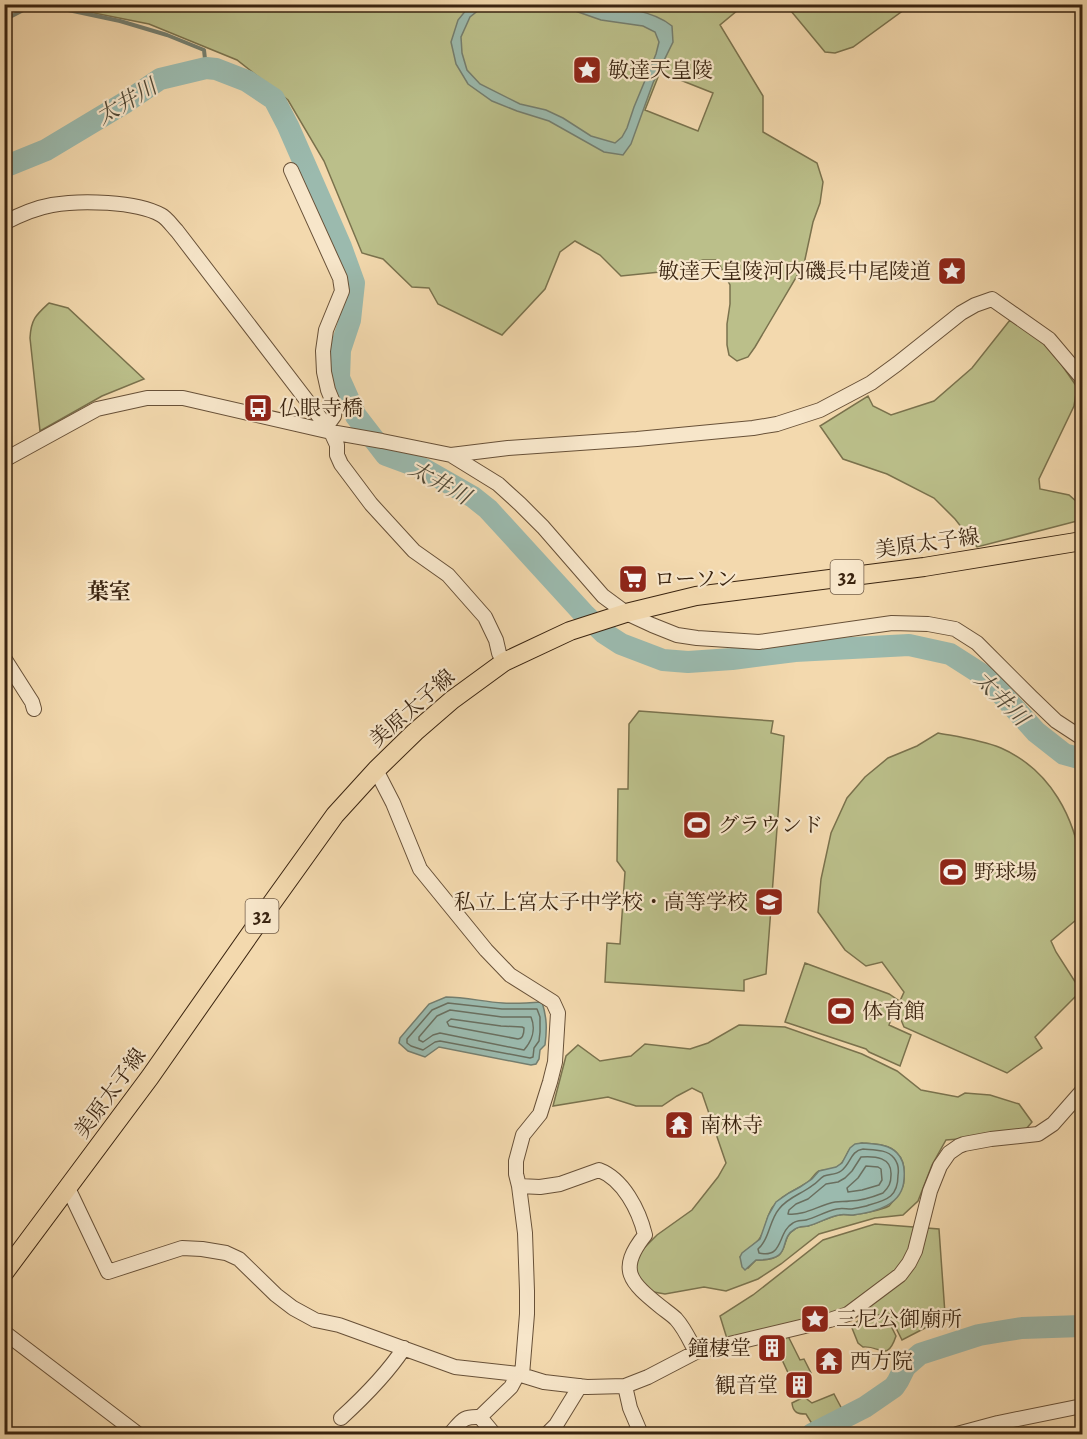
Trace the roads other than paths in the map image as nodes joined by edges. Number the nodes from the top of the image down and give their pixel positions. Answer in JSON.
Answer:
{"nodes":[{"id":1,"x":291,"y":170,"type":"dead end"},
{"id":2,"x":4,"y":223,"type":"edge"},
{"id":3,"x":1083,"y":378,"type":"edge"},
{"id":4,"x":332,"y":430,"type":"junction"},
{"id":5,"x":451,"y":455,"type":"junction"},
{"id":6,"x":4,"y":460,"type":"edge"},
{"id":7,"x":1083,"y":541,"type":"edge"},
{"id":8,"x":619,"y":615,"type":"junction"},
{"id":9,"x":4,"y":658,"type":"edge"},
{"id":10,"x":504,"y":662,"type":"junction"},
{"id":11,"x":34,"y":709,"type":"dead end"},
{"id":12,"x":1083,"y":738,"type":"edge"},
{"id":13,"x":376,"y":770,"type":"junction"},
{"id":14,"x":1083,"y":1091,"type":"edge"},
{"id":15,"x":519,"y":1186,"type":"junction"},
{"id":16,"x":68,"y":1188,"type":"junction"},
{"id":17,"x":4,"y":1273,"type":"edge"},
{"id":18,"x":4,"y":1332,"type":"edge"},
{"id":19,"x":404,"y":1348,"type":"junction"},
{"id":20,"x":696,"y":1352,"type":"junction"},
{"id":21,"x":520,"y":1375,"type":"junction"},
{"id":22,"x":580,"y":1386,"type":"junction"},
{"id":23,"x":625,"y":1386,"type":"junction"},
{"id":24,"x":1083,"y":1406,"type":"edge"},
{"id":25,"x":480,"y":1417,"type":"junction"},
{"id":26,"x":341,"y":1418,"type":"dead end"},
{"id":27,"x":138,"y":1434,"type":"edge"},
{"id":28,"x":450,"y":1434,"type":"edge"},
{"id":29,"x":494,"y":1434,"type":"edge"},
{"id":30,"x":547,"y":1434,"type":"edge"},
{"id":31,"x":641,"y":1434,"type":"edge"},
{"id":32,"x":957,"y":1434,"type":"edge"}],
"edges":[{"from":1,"to":4,"type":"street"},
{"from":2,"to":4,"type":"street"},
{"from":3,"to":5,"type":"street"},
{"from":4,"to":5,"type":"street"},
{"from":4,"to":6,"type":"street"},
{"from":4,"to":10,"type":"street"},
{"from":5,"to":8,"type":"street"},
{"from":7,"to":8,"type":"main road","name":"美原太子線","number":"32"},
{"from":8,"to":10,"type":"main road","name":"美原太子線","number":"32"},
{"from":8,"to":12,"type":"street"},
{"from":9,"to":11,"type":"street"},
{"from":10,"to":13,"type":"main road","name":"美原太子線","number":"32"},
{"from":13,"to":15,"type":"street"},
{"from":13,"to":16,"type":"main road","name":"美原太子線","number":"32"},
{"from":14,"to":20,"type":"street"},
{"from":15,"to":20,"type":"street"},
{"from":15,"to":21,"type":"street"},
{"from":16,"to":17,"type":"main road","name":"美原太子線","number":"32"},
{"from":16,"to":19,"type":"street"},
{"from":18,"to":27,"type":"street"},
{"from":19,"to":21,"type":"street"},
{"from":19,"to":26,"type":"street"},
{"from":20,"to":23,"type":"street"},
{"from":21,"to":22,"type":"street"},
{"from":21,"to":25,"type":"street"},
{"from":22,"to":23,"type":"street"},
{"from":22,"to":30,"type":"street"},
{"from":23,"to":31,"type":"street"},
{"from":24,"to":32,"type":"street"},
{"from":25,"to":28,"type":"street"},
{"from":25,"to":29,"type":"street"}]}
